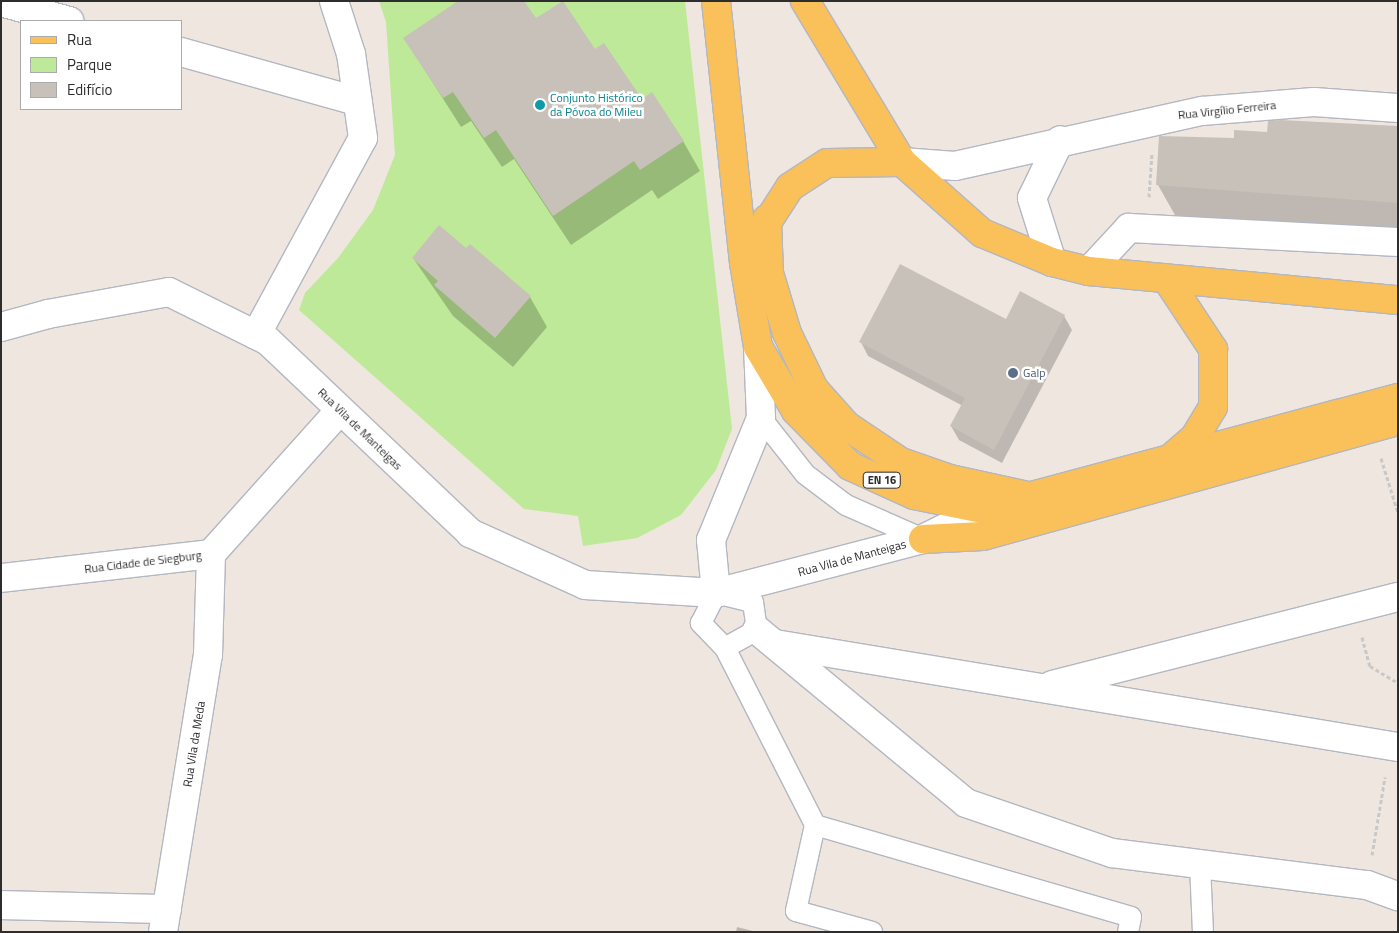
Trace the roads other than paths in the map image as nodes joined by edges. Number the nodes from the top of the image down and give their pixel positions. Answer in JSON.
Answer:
{"nodes":[{"id":1,"x":334,"y":1,"type":"edge"},
{"id":2,"x":716,"y":1,"type":"edge"},
{"id":3,"x":805,"y":1,"type":"edge"},
{"id":4,"x":1,"y":2,"type":"edge"},
{"id":5,"x":65,"y":20,"type":"edge"},
{"id":6,"x":182,"y":52,"type":"edge"},
{"id":7,"x":357,"y":101,"type":"junction"},
{"id":8,"x":1398,"y":108,"type":"edge"},
{"id":9,"x":1060,"y":140,"type":"junction"},
{"id":10,"x":902,"y":162,"type":"junction"},
{"id":11,"x":767,"y":219,"type":"junction"},
{"id":12,"x":1398,"y":242,"type":"edge"},
{"id":13,"x":1052,"y":262,"type":"junction"},
{"id":14,"x":744,"y":263,"type":"junction"},
{"id":15,"x":1089,"y":271,"type":"junction"},
{"id":16,"x":1168,"y":281,"type":"junction"},
{"id":17,"x":1398,"y":300,"type":"edge"},
{"id":18,"x":1,"y":327,"type":"edge"},
{"id":19,"x":256,"y":335,"type":"junction"},
{"id":20,"x":758,"y":347,"type":"junction"},
{"id":21,"x":1398,"y":398,"type":"edge"},
{"id":22,"x":340,"y":410,"type":"junction"},
{"id":23,"x":761,"y":418,"type":"junction"},
{"id":24,"x":1398,"y":421,"type":"edge"},
{"id":25,"x":1170,"y":459,"type":"junction"},
{"id":26,"x":1031,"y":496,"type":"junction"},
{"id":27,"x":983,"y":509,"type":"junction"},
{"id":28,"x":923,"y":539,"type":"junction"},
{"id":29,"x":211,"y":554,"type":"junction"},
{"id":30,"x":1,"y":578,"type":"edge"},
{"id":31,"x":716,"y":594,"type":"junction"},
{"id":32,"x":1398,"y":597,"type":"edge"},
{"id":33,"x":765,"y":637,"type":"junction"},
{"id":34,"x":725,"y":648,"type":"junction"},
{"id":35,"x":1046,"y":686,"type":"junction"},
{"id":36,"x":1394,"y":746,"type":"edge"},
{"id":37,"x":815,"y":825,"type":"junction"},
{"id":38,"x":1200,"y":864,"type":"junction"},
{"id":39,"x":1398,"y":896,"type":"edge"},
{"id":40,"x":1,"y":905,"type":"edge"},
{"id":41,"x":165,"y":921,"type":"edge"},
{"id":42,"x":872,"y":932,"type":"edge"},
{"id":43,"x":1128,"y":932,"type":"edge"},
{"id":44,"x":1203,"y":932,"type":"edge"}],
"edges":[{"from":1,"to":7,"type":"street"},
{"from":2,"to":14,"type":"main road","number":"EN 16"},
{"from":3,"to":10,"type":"main road"},
{"from":4,"to":5,"type":"street"},
{"from":6,"to":7,"type":"street"},
{"from":7,"to":19,"type":"street"},
{"from":8,"to":9,"type":"street","name":"Rua Virgílio Ferreira"},
{"from":9,"to":10,"type":"street","name":"Rua Virgílio Ferreira"},
{"from":9,"to":13,"type":"street"},
{"from":10,"to":11,"type":"main road"},
{"from":10,"to":13,"type":"main road"},
{"from":11,"to":14,"type":"main road"},
{"from":11,"to":26,"type":"main road","number":"EN 16"},
{"from":12,"to":15,"type":"street"},
{"from":13,"to":15,"type":"main road"},
{"from":14,"to":20,"type":"main road","number":"EN 16"},
{"from":15,"to":16,"type":"main road"},
{"from":16,"to":17,"type":"main road"},
{"from":16,"to":25,"type":"main road"},
{"from":18,"to":19,"type":"street","name":"Rua Vila de Manteigas"},
{"from":19,"to":22,"type":"street","name":"Rua Vila de Manteigas"},
{"from":20,"to":23,"type":"street"},
{"from":20,"to":27,"type":"main road","number":"EN 16"},
{"from":21,"to":25,"type":"main road","number":"EN 16"},
{"from":22,"to":29,"type":"street","name":"Rua Cidade de Siegburg"},
{"from":22,"to":31,"type":"street","name":"Rua Vila de Manteigas"},
{"from":23,"to":28,"type":"lane"},
{"from":23,"to":31,"type":"street"},
{"from":24,"to":28,"type":"main road"},
{"from":25,"to":26,"type":"main road","number":"EN 16"},
{"from":26,"to":27,"type":"main road","number":"EN 16"},
{"from":27,"to":28,"type":"street","name":"Rua Vila de Manteigas"},
{"from":28,"to":31,"type":"street","name":"Rua Vila de Manteigas"},
{"from":29,"to":30,"type":"street","name":"Rua Cidade de Siegburg"},
{"from":29,"to":41,"type":"street","name":"Rua Vila da Meda"},
{"from":31,"to":33,"type":"lane"},
{"from":31,"to":34,"type":"lane"},
{"from":32,"to":35,"type":"street"},
{"from":33,"to":34,"type":"lane"},
{"from":33,"to":35,"type":"street"},
{"from":33,"to":38,"type":"street"},
{"from":34,"to":37,"type":"lane"},
{"from":35,"to":36,"type":"street"},
{"from":37,"to":42,"type":"lane"},
{"from":37,"to":43,"type":"lane"},
{"from":38,"to":39,"type":"street"},
{"from":38,"to":44,"type":"lane"},
{"from":40,"to":41,"type":"street"}]}
